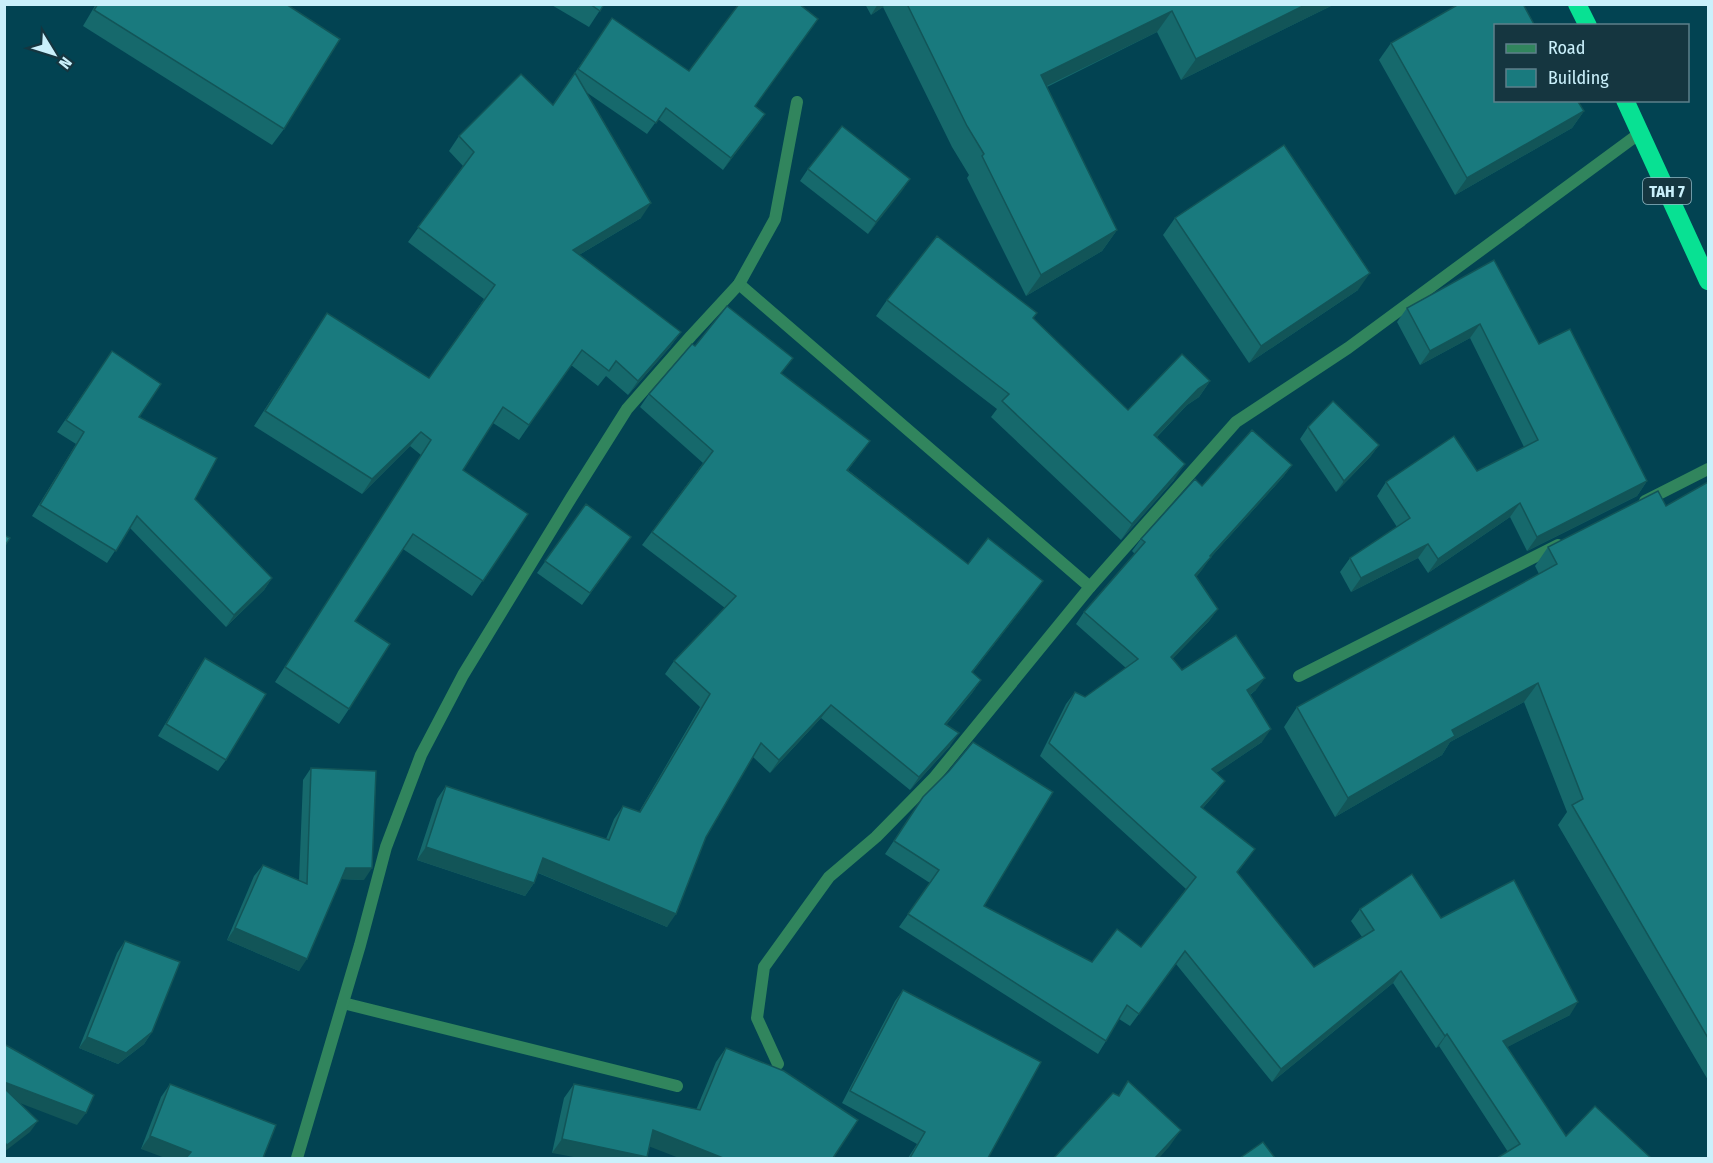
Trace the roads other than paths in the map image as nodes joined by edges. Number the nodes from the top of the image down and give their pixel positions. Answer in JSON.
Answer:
{"nodes":[{"id":1,"x":1577,"y":4,"type":"edge"},
{"id":2,"x":1587,"y":24,"type":"edge"},
{"id":3,"x":797,"y":102,"type":"dead end"},
{"id":4,"x":1626,"y":102,"type":"edge"},
{"id":5,"x":1640,"y":133,"type":"junction"},
{"id":6,"x":1708,"y":280,"type":"edge"},
{"id":7,"x":739,"y":284,"type":"junction"},
{"id":8,"x":1708,"y":469,"type":"edge"},
{"id":9,"x":1635,"y":506,"type":"edge"},
{"id":10,"x":1572,"y":538,"type":"edge"},
{"id":11,"x":1090,"y":587,"type":"junction"},
{"id":12,"x":1299,"y":676,"type":"dead end"},
{"id":13,"x":343,"y":1004,"type":"junction"},
{"id":14,"x":777,"y":1064,"type":"dead end"},
{"id":15,"x":677,"y":1086,"type":"dead end"},
{"id":16,"x":297,"y":1158,"type":"edge"}],
"edges":[{"from":1,"to":2,"type":"highway"},
{"from":3,"to":7,"type":"street"},
{"from":4,"to":5,"type":"highway","number":"TAH 7"},
{"from":5,"to":6,"type":"highway","number":"TAH 7"},
{"from":5,"to":11,"type":"street"},
{"from":7,"to":11,"type":"street"},
{"from":7,"to":13,"type":"street"},
{"from":8,"to":9,"type":"street"},
{"from":10,"to":12,"type":"street"},
{"from":11,"to":14,"type":"street"},
{"from":13,"to":15,"type":"street"},
{"from":13,"to":16,"type":"street"}]}
